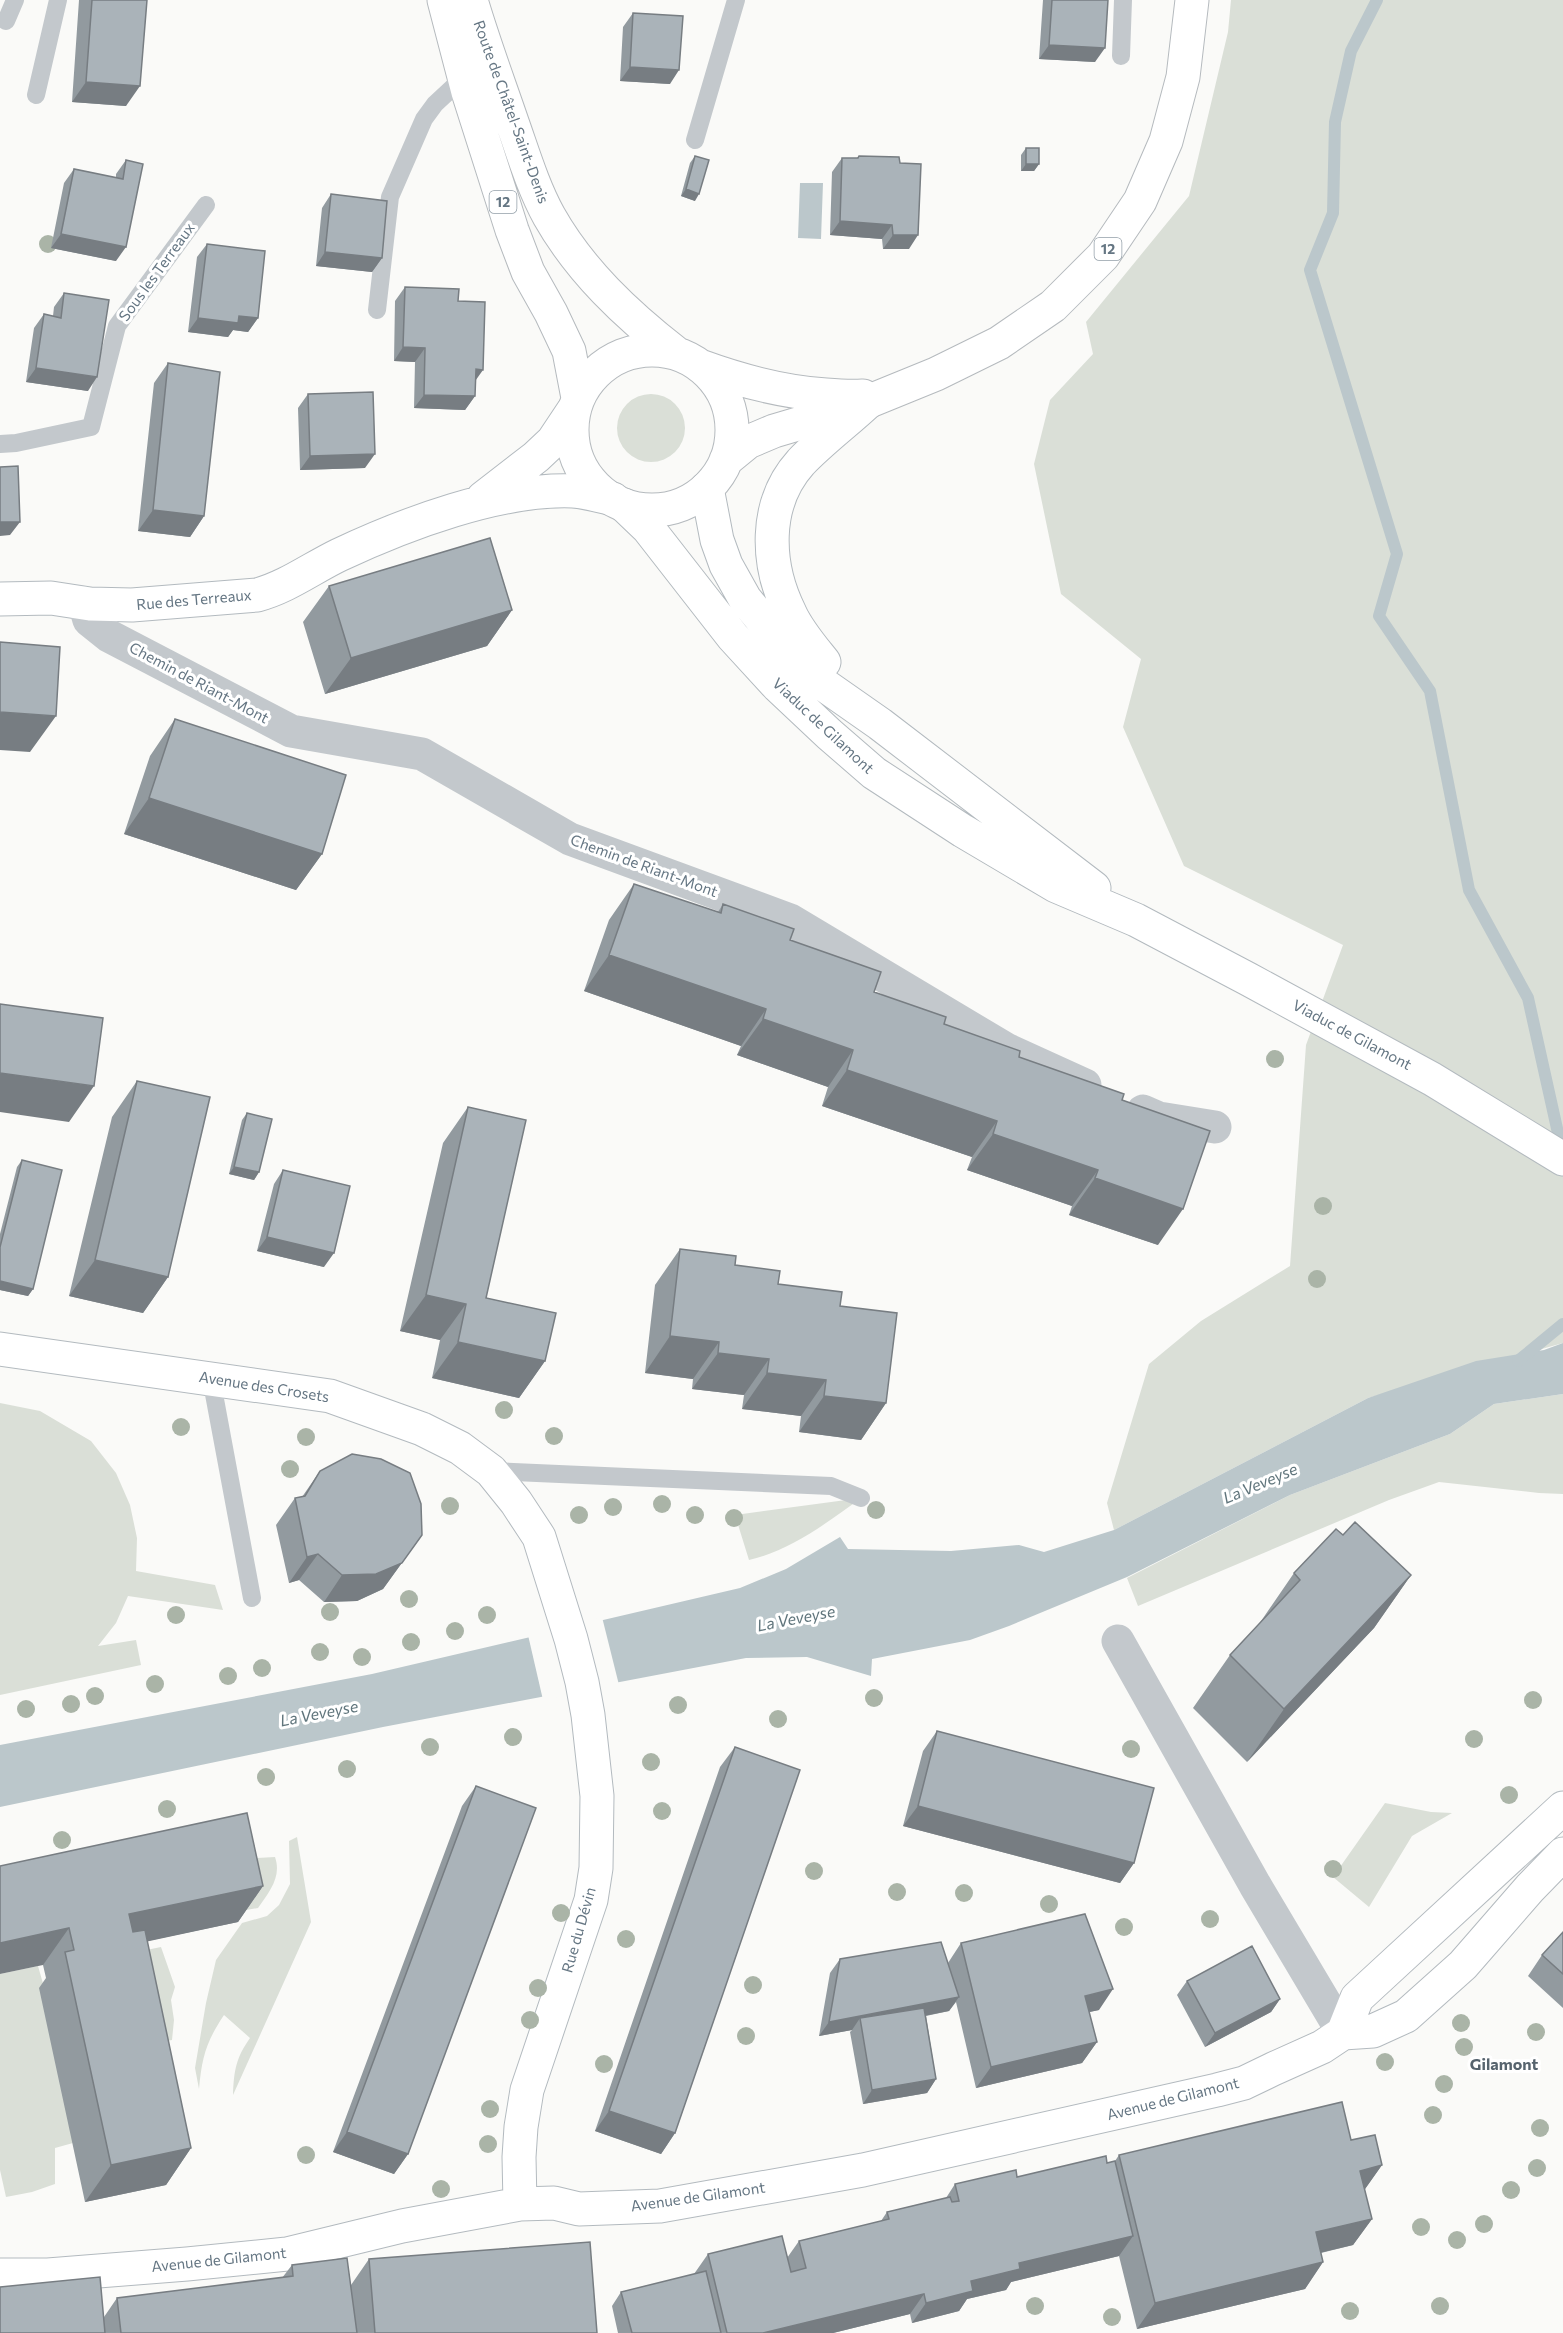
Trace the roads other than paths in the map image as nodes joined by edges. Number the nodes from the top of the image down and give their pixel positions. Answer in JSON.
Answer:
{"nodes":[{"id":1,"x":15,"y":0,"type":"edge"},
{"id":2,"x":58,"y":0,"type":"edge"},
{"id":3,"x":444,"y":0,"type":"edge"},
{"id":4,"x":471,"y":0,"type":"edge"},
{"id":5,"x":736,"y":0,"type":"edge"},
{"id":6,"x":1123,"y":0,"type":"edge"},
{"id":7,"x":1192,"y":0,"type":"edge"},
{"id":8,"x":6,"y":21,"type":"dead end"},
{"id":9,"x":1121,"y":56,"type":"dead end"},
{"id":10,"x":464,"y":77,"type":"junction"},
{"id":11,"x":36,"y":95,"type":"dead end"},
{"id":12,"x":695,"y":140,"type":"dead end"},
{"id":13,"x":206,"y":205,"type":"dead end"},
{"id":14,"x":377,"y":310,"type":"dead end"},
{"id":15,"x":688,"y":359,"type":"junction"},
{"id":16,"x":880,"y":397,"type":"junction"},
{"id":17,"x":576,"y":405,"type":"junction"},
{"id":18,"x":0,"y":444,"type":"edge"},
{"id":19,"x":726,"y":460,"type":"junction"},
{"id":20,"x":707,"y":488,"type":"junction"},
{"id":21,"x":618,"y":502,"type":"junction"},
{"id":22,"x":477,"y":503,"type":"junction"},
{"id":23,"x":0,"y":599,"type":"edge"},
{"id":24,"x":84,"y":603,"type":"junction"},
{"id":25,"x":890,"y":732,"type":"junction"},
{"id":26,"x":1136,"y":920,"type":"junction"},
{"id":27,"x":1215,"y":1127,"type":"dead end"},
{"id":28,"x":1563,"y":1160,"type":"edge"},
{"id":29,"x":0,"y":1349,"type":"edge"},
{"id":30,"x":211,"y":1378,"type":"junction"},
{"id":31,"x":490,"y":1472,"type":"junction"},
{"id":32,"x":861,"y":1498,"type":"dead end"},
{"id":33,"x":553,"y":1582,"type":"joint"},
{"id":34,"x":252,"y":1598,"type":"dead end"},
{"id":35,"x":1118,"y":1641,"type":"dead end"},
{"id":36,"x":1563,"y":1808,"type":"edge"},
{"id":37,"x":1562,"y":1856,"type":"edge"},
{"id":38,"x":1343,"y":2033,"type":"junction"},
{"id":39,"x":520,"y":2204,"type":"junction"},
{"id":40,"x":0,"y":2275,"type":"edge"}],
"edges":[{"from":1,"to":8,"type":"lane"},
{"from":2,"to":11,"type":"lane"},
{"from":3,"to":10,"type":"main road","name":"Route de Châtel-Saint-Denis","number":"12"},
{"from":4,"to":15,"type":"main road","name":"Route de Châtel-Saint-Denis","number":"12"},
{"from":5,"to":12,"type":"lane"},
{"from":6,"to":9,"type":"lane"},
{"from":7,"to":16,"type":"main road","name":"Route de Châtel-Saint-Denis","number":"12"},
{"from":10,"to":14,"type":"lane"},
{"from":10,"to":17,"type":"main road","name":"Route de Châtel-Saint-Denis","number":"12"},
{"from":13,"to":18,"type":"lane","name":"Sous les Terreaux"},
{"from":15,"to":16,"type":"main road","name":"Route de Châtel-Saint-Denis","number":"12"},
{"from":15,"to":17,"type":"main road","number":"12"},
{"from":15,"to":19,"type":"main road","number":"12"},
{"from":16,"to":19,"type":"main road","name":"Route de Châtel-Saint-Denis","number":"12"},
{"from":16,"to":25,"type":"main road"},
{"from":17,"to":21,"type":"main road","number":"12"},
{"from":17,"to":22,"type":"main road","name":"Rue des Terreaux"},
{"from":19,"to":20,"type":"main road","number":"12"},
{"from":20,"to":21,"type":"main road","number":"12"},
{"from":20,"to":25,"type":"main road","name":"Viaduc de Gilamont"},
{"from":21,"to":22,"type":"main road","name":"Rue des Terreaux"},
{"from":21,"to":26,"type":"main road","name":"Viaduc de Gilamont"},
{"from":22,"to":24,"type":"main road","name":"Rue des Terreaux"},
{"from":23,"to":24,"type":"main road","name":"Rue des Terreaux"},
{"from":24,"to":27,"type":"street","name":"Chemin de Riant-Mont"},
{"from":25,"to":26,"type":"main road","name":"Viaduc de Gilamont"},
{"from":26,"to":28,"type":"main road","name":"Viaduc de Gilamont"},
{"from":29,"to":30,"type":"main road","name":"Avenue des Crosets"},
{"from":30,"to":31,"type":"main road","name":"Avenue des Crosets"},
{"from":30,"to":34,"type":"lane"},
{"from":31,"to":32,"type":"lane"},
{"from":31,"to":33,"type":"main road","name":"Avenue des Crosets"},
{"from":33,"to":39,"type":"main road","name":"Rue du Dévin"},
{"from":35,"to":38,"type":"street"},
{"from":36,"to":38,"type":"main road"},
{"from":37,"to":38,"type":"main road","name":"Avenue de Gilamont"},
{"from":38,"to":39,"type":"main road","name":"Avenue de Gilamont"},
{"from":39,"to":40,"type":"main road","name":"Avenue de Gilamont"}]}
